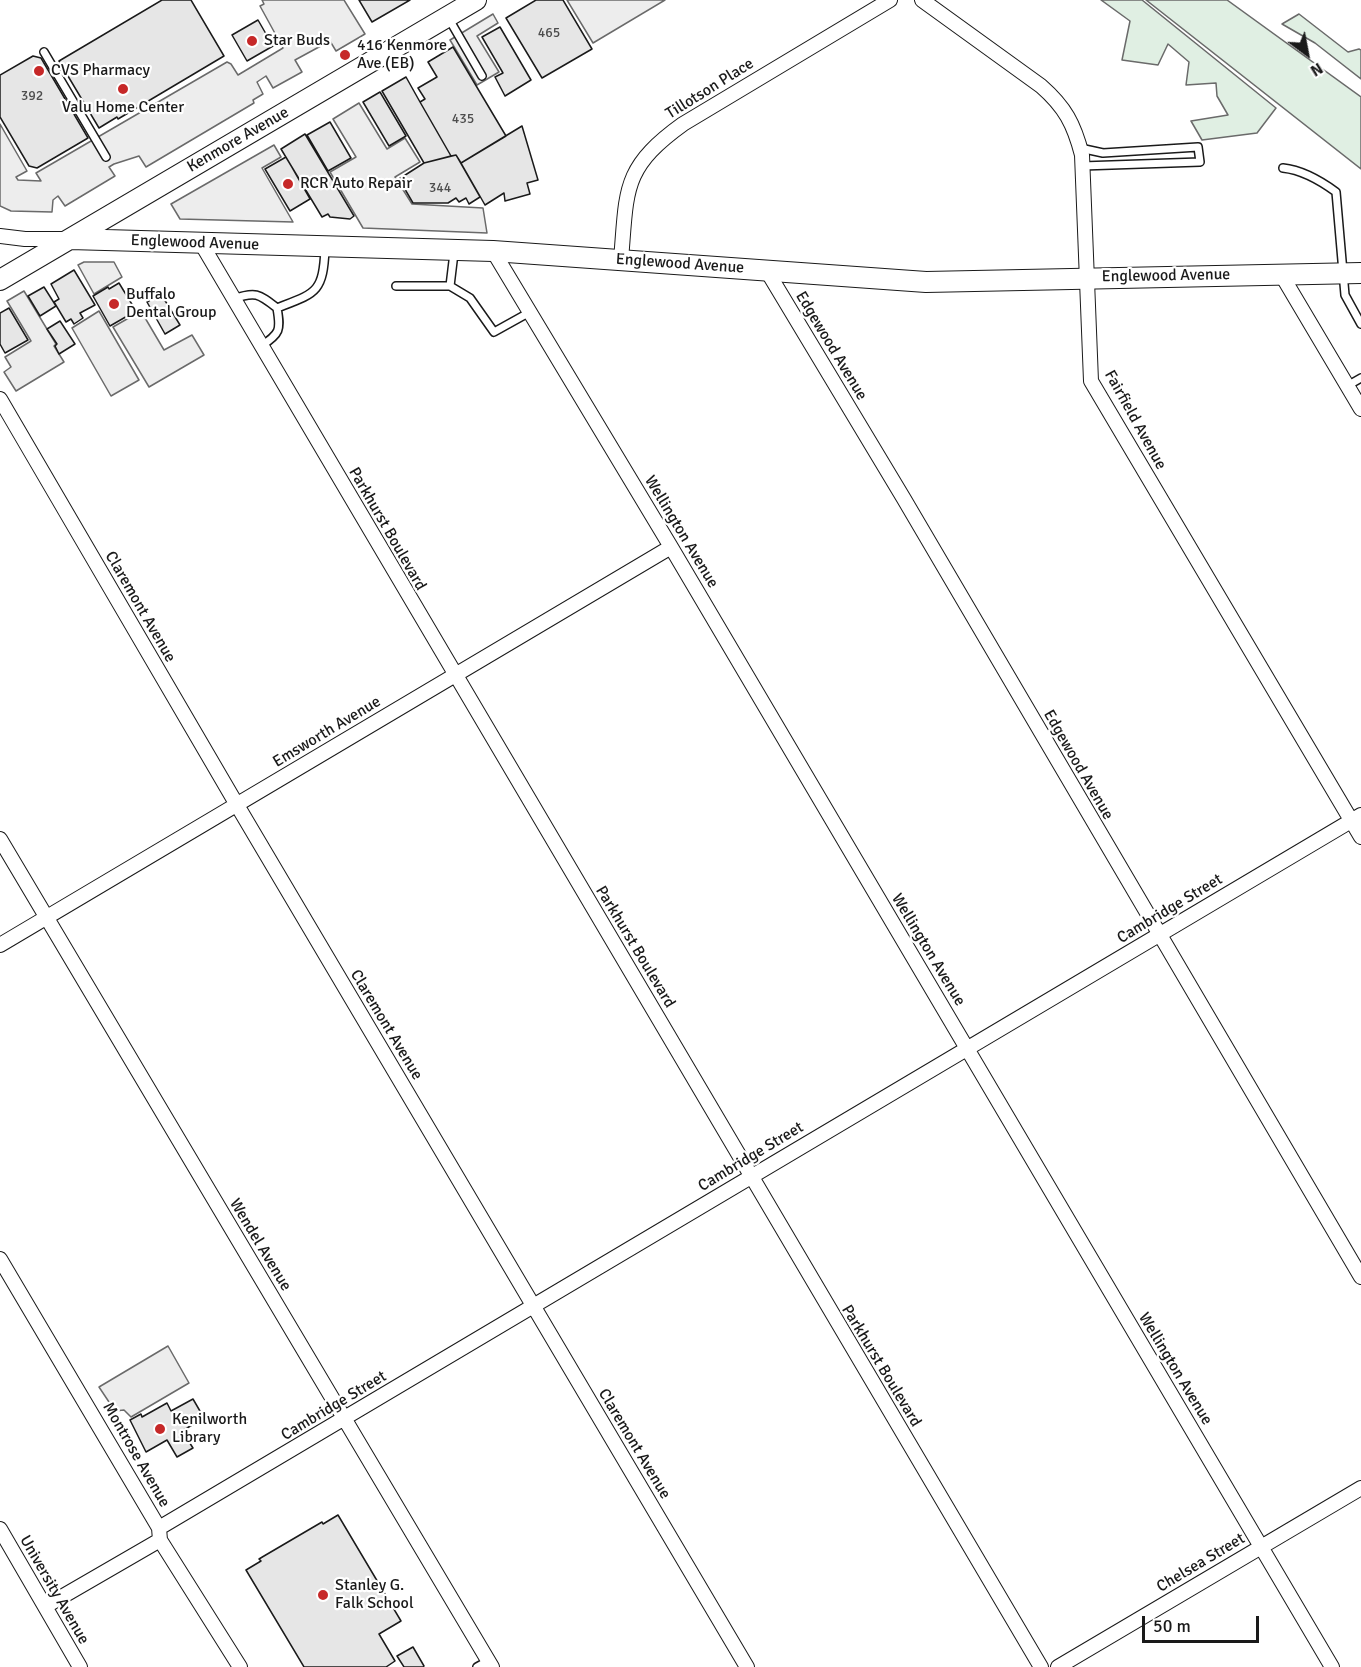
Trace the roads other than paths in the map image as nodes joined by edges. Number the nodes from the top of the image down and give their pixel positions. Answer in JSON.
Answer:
{"nodes":[{"id":1,"x":476,"y":0,"type":"edge"},
{"id":2,"x":890,"y":0,"type":"edge"},
{"id":3,"x":922,"y":0,"type":"edge"},
{"id":4,"x":447,"y":17,"type":"junction"},
{"id":5,"x":44,"y":52,"type":"dead end"},
{"id":6,"x":482,"y":76,"type":"dead end"},
{"id":7,"x":1080,"y":148,"type":"junction"},
{"id":8,"x":106,"y":157,"type":"dead end"},
{"id":9,"x":1082,"y":166,"type":"junction"},
{"id":10,"x":1283,"y":168,"type":"dead end"},
{"id":11,"x":0,"y":236,"type":"edge"},
{"id":12,"x":70,"y":239,"type":"junction"},
{"id":13,"x":201,"y":243,"type":"junction"},
{"id":14,"x":325,"y":247,"type":"junction"},
{"id":15,"x":454,"y":250,"type":"junction"},
{"id":16,"x":493,"y":251,"type":"junction"},
{"id":17,"x":621,"y":260,"type":"junction"},
{"id":18,"x":767,"y":271,"type":"junction"},
{"id":19,"x":1352,"y":273,"type":"edge"},
{"id":20,"x":1281,"y":274,"type":"junction"},
{"id":21,"x":1087,"y":278,"type":"junction"},
{"id":22,"x":0,"y":280,"type":"edge"},
{"id":23,"x":450,"y":285,"type":"junction"},
{"id":24,"x":396,"y":286,"type":"dead end"},
{"id":25,"x":234,"y":299,"type":"junction"},
{"id":26,"x":277,"y":308,"type":"junction"},
{"id":27,"x":530,"y":312,"type":"junction"},
{"id":28,"x":1361,"y":324,"type":"edge"},
{"id":29,"x":261,"y":346,"type":"junction"},
{"id":30,"x":1361,"y":378,"type":"edge"},
{"id":31,"x":1347,"y":386,"type":"junction"},
{"id":32,"x":0,"y":399,"type":"edge"},
{"id":33,"x":1361,"y":409,"type":"edge"},
{"id":34,"x":671,"y":547,"type":"junction"},
{"id":35,"x":454,"y":675,"type":"junction"},
{"id":36,"x":237,"y":805,"type":"junction"},
{"id":37,"x":1356,"y":818,"type":"edge"},
{"id":38,"x":1361,"y":837,"type":"edge"},
{"id":39,"x":0,"y":839,"type":"edge"},
{"id":40,"x":46,"y":917,"type":"junction"},
{"id":41,"x":1159,"y":934,"type":"junction"},
{"id":42,"x":0,"y":945,"type":"edge"},
{"id":43,"x":967,"y":1048,"type":"junction"},
{"id":44,"x":750,"y":1176,"type":"junction"},
{"id":45,"x":0,"y":1259,"type":"edge"},
{"id":46,"x":1361,"y":1277,"type":"edge"},
{"id":47,"x":532,"y":1305,"type":"junction"},
{"id":48,"x":345,"y":1420,"type":"junction"},
{"id":49,"x":1361,"y":1488,"type":"edge"},
{"id":50,"x":0,"y":1529,"type":"edge"},
{"id":51,"x":160,"y":1534,"type":"junction"},
{"id":52,"x":1261,"y":1547,"type":"junction"},
{"id":53,"x":46,"y":1606,"type":"junction"},
{"id":54,"x":485,"y":1665,"type":"edge"},
{"id":55,"x":80,"y":1667,"type":"edge"},
{"id":56,"x":240,"y":1667,"type":"edge"},
{"id":57,"x":747,"y":1667,"type":"edge"},
{"id":58,"x":1041,"y":1667,"type":"edge"},
{"id":59,"x":1058,"y":1667,"type":"edge"},
{"id":60,"x":1332,"y":1667,"type":"edge"}],
"edges":[{"from":1,"to":4,"type":"street","name":"Kenmore Avenue"},
{"from":2,"to":17,"type":"street","name":"Tillotson Place"},
{"from":3,"to":7,"type":"street","name":"Fairfield Avenue"},
{"from":4,"to":6,"type":"lane"},
{"from":4,"to":12,"type":"street","name":"Kenmore Avenue"},
{"from":5,"to":8,"type":"lane"},
{"from":7,"to":9,"type":"street","name":"Fairfield Avenue"},
{"from":7,"to":9,"type":"lane"},
{"from":9,"to":21,"type":"street","name":"Fairfield Avenue"},
{"from":10,"to":19,"type":"lane"},
{"from":11,"to":12,"type":"street","name":"Englewood Avenue"},
{"from":12,"to":13,"type":"street","name":"Englewood Avenue"},
{"from":12,"to":22,"type":"street","name":"Kenmore Avenue"},
{"from":13,"to":14,"type":"street","name":"Englewood Avenue"},
{"from":13,"to":25,"type":"street","name":"Parkhurst Boulevard"},
{"from":14,"to":15,"type":"street","name":"Englewood Avenue"},
{"from":14,"to":26,"type":"lane"},
{"from":15,"to":16,"type":"street","name":"Englewood Avenue"},
{"from":15,"to":23,"type":"lane"},
{"from":16,"to":17,"type":"street","name":"Englewood Avenue"},
{"from":16,"to":27,"type":"street","name":"Wellington Avenue"},
{"from":17,"to":18,"type":"street","name":"Englewood Avenue"},
{"from":18,"to":21,"type":"street","name":"Englewood Avenue"},
{"from":18,"to":41,"type":"street","name":"Edgewood Avenue"},
{"from":19,"to":20,"type":"street","name":"Englewood Avenue"},
{"from":19,"to":28,"type":"lane"},
{"from":20,"to":21,"type":"street","name":"Englewood Avenue"},
{"from":20,"to":31,"type":"street"},
{"from":21,"to":37,"type":"street","name":"Fairfield Avenue"},
{"from":23,"to":24,"type":"lane"},
{"from":23,"to":27,"type":"lane"},
{"from":25,"to":26,"type":"lane"},
{"from":25,"to":29,"type":"street","name":"Parkhurst Boulevard"},
{"from":26,"to":29,"type":"lane"},
{"from":27,"to":34,"type":"street","name":"Wellington Avenue"},
{"from":29,"to":35,"type":"street","name":"Parkhurst Boulevard"},
{"from":30,"to":31,"type":"lane"},
{"from":31,"to":33,"type":"street"},
{"from":32,"to":36,"type":"street","name":"Claremont Avenue"},
{"from":34,"to":35,"type":"street","name":"Emsworth Avenue"},
{"from":34,"to":43,"type":"street","name":"Wellington Avenue"},
{"from":35,"to":36,"type":"street","name":"Emsworth Avenue"},
{"from":35,"to":44,"type":"street","name":"Parkhurst Boulevard"},
{"from":36,"to":40,"type":"street","name":"Emsworth Avenue"},
{"from":36,"to":47,"type":"street","name":"Claremont Avenue"},
{"from":37,"to":38,"type":"street","name":"Fairfield Avenue"},
{"from":37,"to":41,"type":"street","name":"Cambridge Street"},
{"from":39,"to":40,"type":"street","name":"Wendel Avenue"},
{"from":40,"to":42,"type":"street","name":"Emsworth Avenue"},
{"from":40,"to":48,"type":"street","name":"Wendel Avenue"},
{"from":41,"to":43,"type":"street","name":"Cambridge Street"},
{"from":41,"to":46,"type":"street","name":"Edgewood Avenue"},
{"from":43,"to":44,"type":"street","name":"Cambridge Street"},
{"from":43,"to":52,"type":"street","name":"Wellington Avenue"},
{"from":44,"to":47,"type":"street","name":"Cambridge Street"},
{"from":44,"to":58,"type":"street","name":"Parkhurst Boulevard"},
{"from":45,"to":51,"type":"street","name":"Montrose Avenue"},
{"from":47,"to":48,"type":"street","name":"Cambridge Street"},
{"from":47,"to":57,"type":"street","name":"Claremont Avenue"},
{"from":48,"to":51,"type":"street","name":"Cambridge Street"},
{"from":48,"to":54,"type":"street","name":"Wendel Avenue"},
{"from":49,"to":52,"type":"street","name":"Chelsea Street"},
{"from":50,"to":53,"type":"street","name":"University Avenue"},
{"from":51,"to":53,"type":"street","name":"Cambridge Street"},
{"from":51,"to":56,"type":"street","name":"Montrose Avenue"},
{"from":52,"to":59,"type":"street","name":"Chelsea Street"},
{"from":52,"to":60,"type":"street","name":"Wellington Avenue"},
{"from":53,"to":55,"type":"street","name":"University Avenue"}]}
